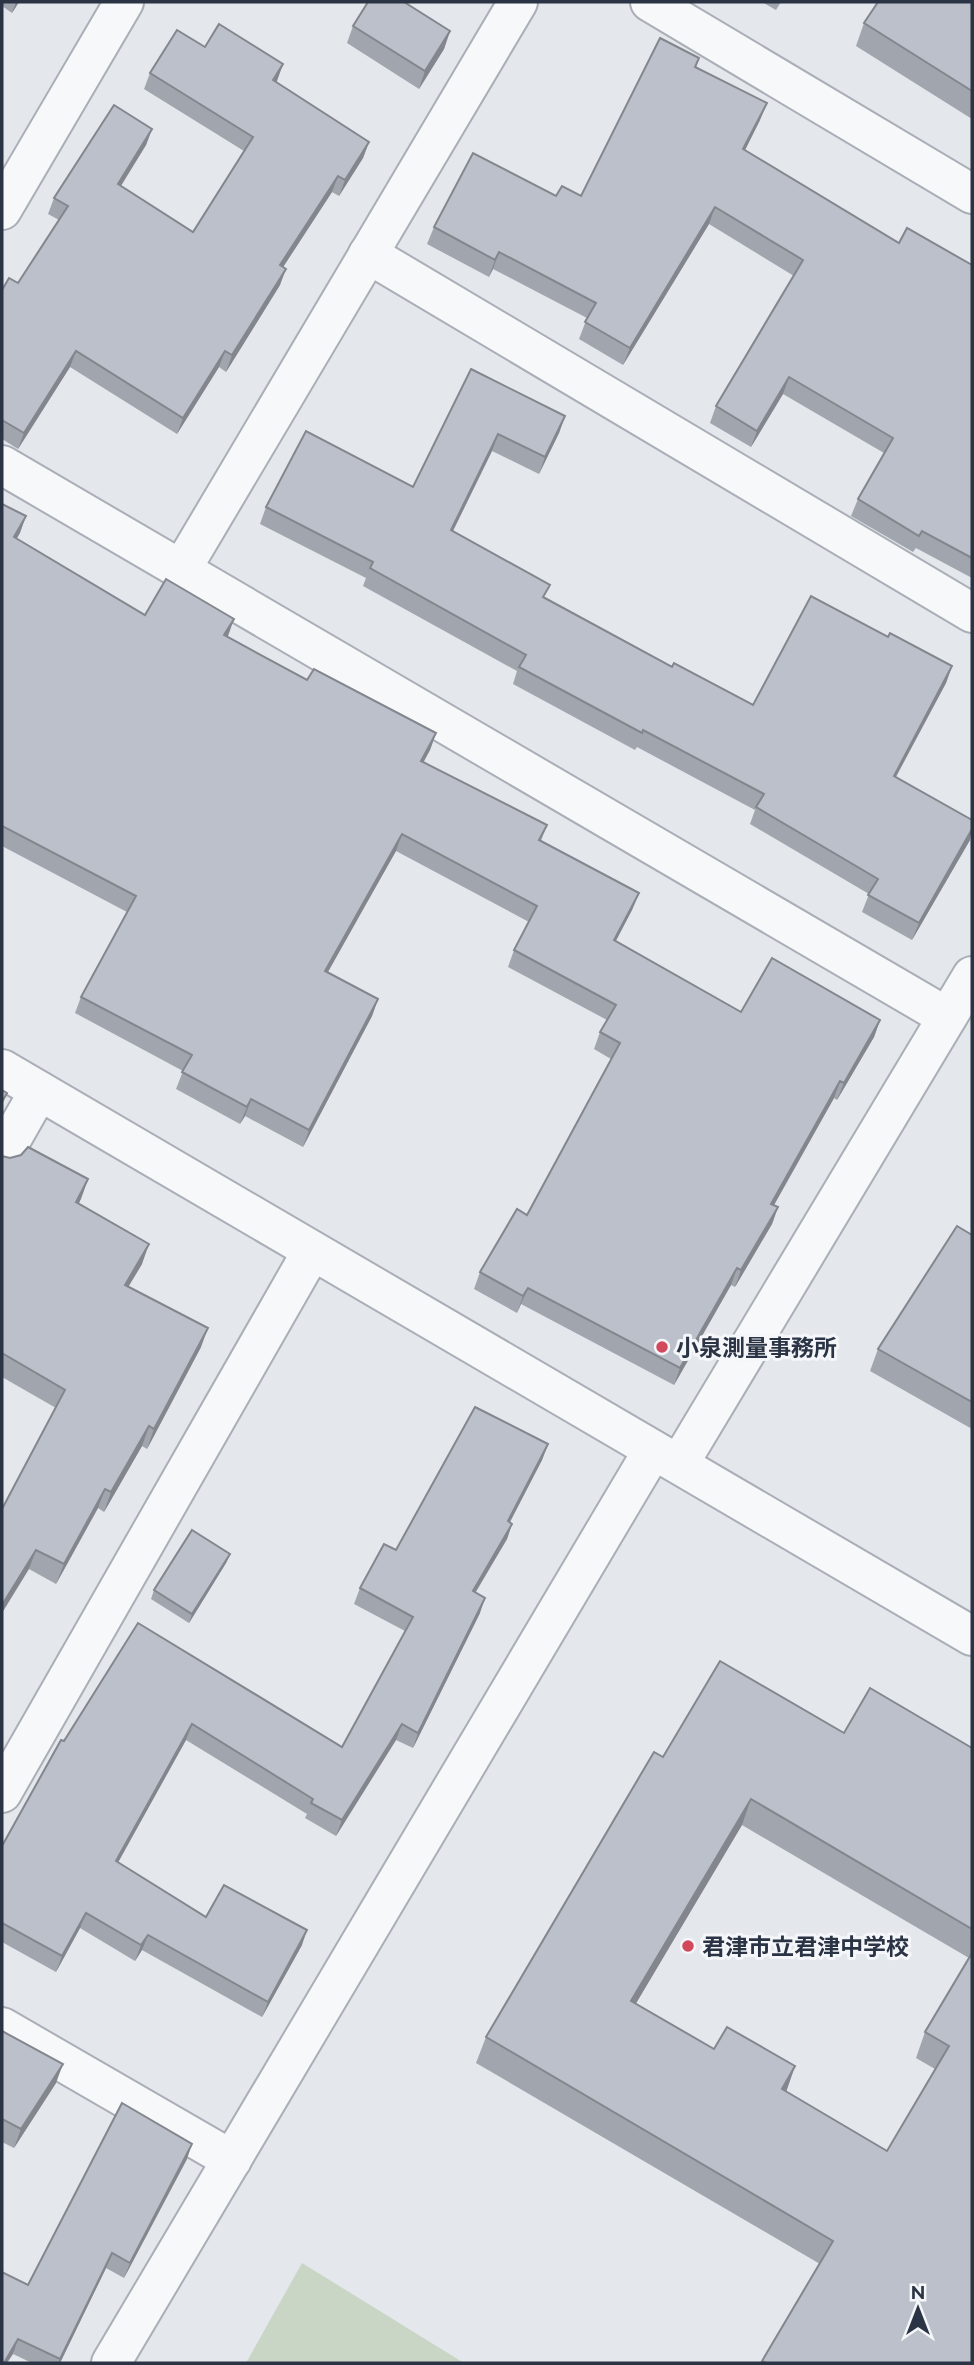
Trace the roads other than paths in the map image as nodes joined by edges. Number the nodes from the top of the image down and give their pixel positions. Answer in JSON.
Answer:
{"nodes":[{"id":1,"x":124,"y":2,"type":"edge"},
{"id":2,"x":518,"y":2,"type":"edge"},
{"id":3,"x":650,"y":2,"type":"edge"},
{"id":4,"x":972,"y":194,"type":"edge"},
{"id":5,"x":2,"y":210,"type":"edge"},
{"id":6,"x":368,"y":254,"type":"junction"},
{"id":7,"x":2,"y":465,"type":"edge"},
{"id":8,"x":181,"y":570,"type":"junction"},
{"id":9,"x":972,"y":613,"type":"edge"},
{"id":10,"x":972,"y":976,"type":"edge"},
{"id":11,"x":947,"y":1017,"type":"junction"},
{"id":12,"x":2,"y":1069,"type":"edge"},
{"id":13,"x":39,"y":1091,"type":"junction"},
{"id":14,"x":2,"y":1156,"type":"edge"},
{"id":15,"x":312,"y":1251,"type":"junction"},
{"id":16,"x":666,"y":1457,"type":"junction"},
{"id":17,"x":972,"y":1636,"type":"edge"},
{"id":18,"x":2,"y":1793,"type":"edge"},
{"id":19,"x":2,"y":2027,"type":"edge"},
{"id":20,"x":232,"y":2160,"type":"junction"},
{"id":21,"x":111,"y":2363,"type":"edge"}],
"edges":[{"from":1,"to":5,"type":"street"},
{"from":2,"to":6,"type":"street"},
{"from":3,"to":4,"type":"street"},
{"from":6,"to":8,"type":"street"},
{"from":6,"to":9,"type":"street"},
{"from":7,"to":8,"type":"street"},
{"from":8,"to":11,"type":"street"},
{"from":10,"to":11,"type":"street"},
{"from":11,"to":16,"type":"street"},
{"from":12,"to":13,"type":"street"},
{"from":13,"to":14,"type":"street"},
{"from":13,"to":15,"type":"street"},
{"from":15,"to":16,"type":"street"},
{"from":15,"to":18,"type":"street"},
{"from":16,"to":17,"type":"street"},
{"from":16,"to":20,"type":"street"},
{"from":19,"to":20,"type":"street"},
{"from":20,"to":21,"type":"street"}]}
